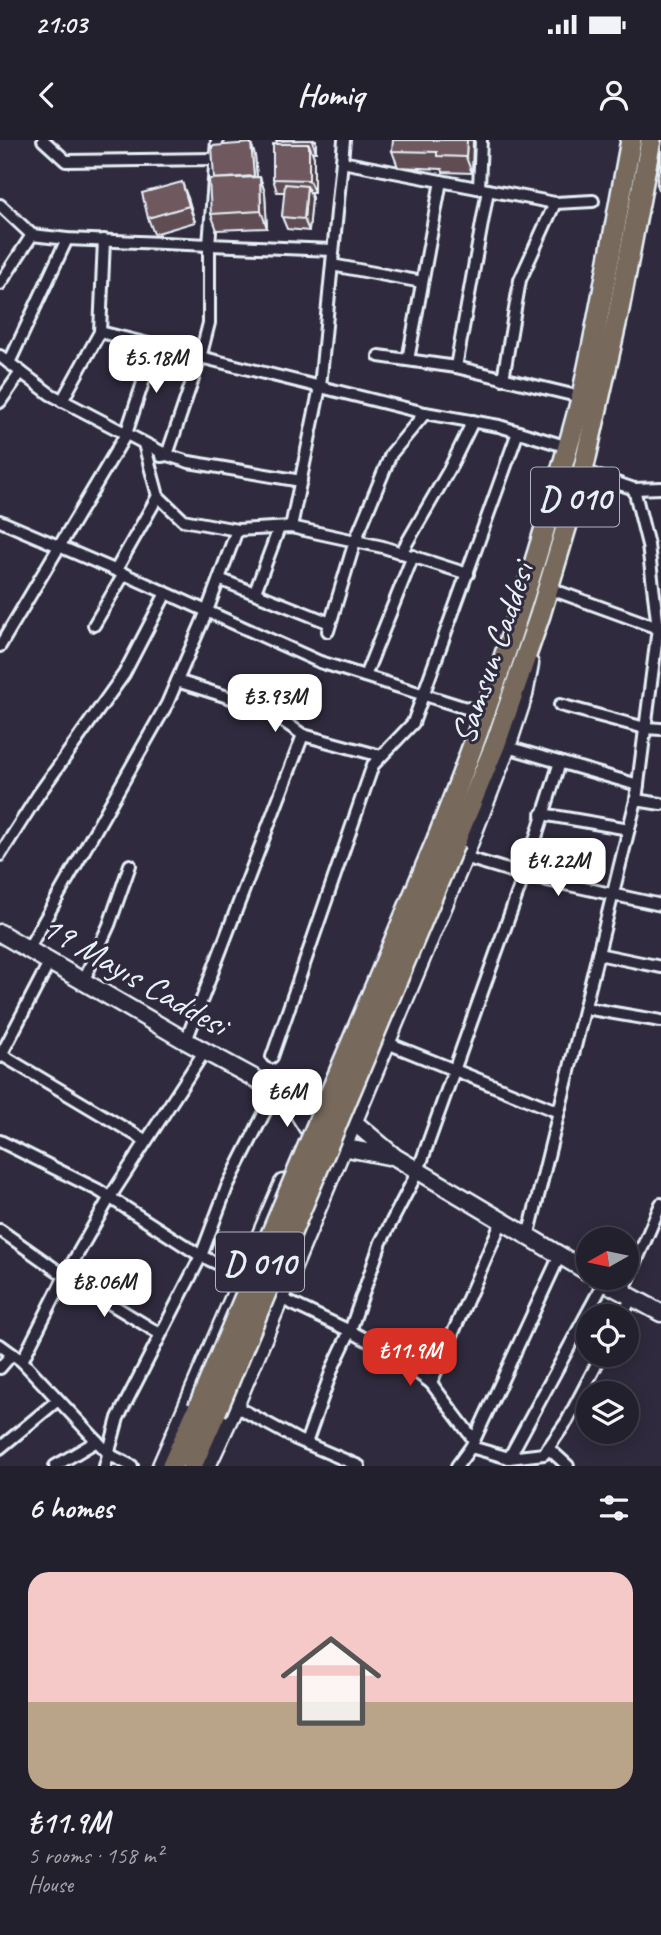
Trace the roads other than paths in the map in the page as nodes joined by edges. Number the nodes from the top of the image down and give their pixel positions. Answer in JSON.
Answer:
{"nodes":[{"id":1,"x":43,"y":140,"type":"edge"},
{"id":2,"x":216,"y":140,"type":"edge"},
{"id":3,"x":344,"y":140,"type":"edge"},
{"id":4,"x":481,"y":140,"type":"edge"},
{"id":5,"x":625,"y":140,"type":"edge"},
{"id":6,"x":631,"y":140,"type":"edge"},
{"id":7,"x":650,"y":140,"type":"edge"},
{"id":8,"x":215,"y":159,"type":"junction"},
{"id":9,"x":342,"y":162,"type":"junction"},
{"id":10,"x":441,"y":181,"type":"junction"},
{"id":11,"x":483,"y":189,"type":"junction"},
{"id":12,"x":593,"y":201,"type":"dead end"},
{"id":13,"x":555,"y":203,"type":"junction"},
{"id":14,"x":0,"y":205,"type":"edge"},
{"id":15,"x":32,"y":235,"type":"junction"},
{"id":16,"x":67,"y":239,"type":"junction"},
{"id":17,"x":104,"y":240,"type":"junction"},
{"id":18,"x":209,"y":246,"type":"junction"},
{"id":19,"x":333,"y":250,"type":"junction"},
{"id":20,"x":332,"y":265,"type":"junction"},
{"id":21,"x":422,"y":282,"type":"junction"},
{"id":22,"x":0,"y":284,"type":"edge"},
{"id":23,"x":100,"y":332,"type":"junction"},
{"id":24,"x":155,"y":346,"type":"junction"},
{"id":25,"x":379,"y":356,"type":"dead end"},
{"id":26,"x":200,"y":358,"type":"junction"},
{"id":27,"x":5,"y":360,"type":"edge"},
{"id":28,"x":408,"y":360,"type":"junction"},
{"id":29,"x":456,"y":367,"type":"junction"},
{"id":30,"x":21,"y":372,"type":"junction"},
{"id":31,"x":503,"y":379,"type":"junction"},
{"id":32,"x":320,"y":387,"type":"junction"},
{"id":33,"x":581,"y":397,"type":"junction"},
{"id":34,"x":62,"y":401,"type":"junction"},
{"id":35,"x":0,"y":402,"type":"edge"},
{"id":36,"x":425,"y":413,"type":"junction"},
{"id":37,"x":473,"y":421,"type":"junction"},
{"id":38,"x":518,"y":432,"type":"junction"},
{"id":39,"x":126,"y":434,"type":"junction"},
{"id":40,"x":145,"y":444,"type":"junction"},
{"id":41,"x":568,"y":447,"type":"junction"},
{"id":42,"x":167,"y":455,"type":"junction"},
{"id":43,"x":148,"y":458,"type":"junction"},
{"id":44,"x":583,"y":471,"type":"junction"},
{"id":45,"x":301,"y":481,"type":"junction"},
{"id":46,"x":661,"y":488,"type":"edge"},
{"id":47,"x":634,"y":489,"type":"junction"},
{"id":48,"x":158,"y":496,"type":"junction"},
{"id":49,"x":0,"y":521,"type":"edge"},
{"id":50,"x":291,"y":527,"type":"junction"},
{"id":51,"x":279,"y":528,"type":"junction"},
{"id":52,"x":237,"y":530,"type":"junction"},
{"id":53,"x":355,"y":541,"type":"junction"},
{"id":54,"x":59,"y":546,"type":"junction"},
{"id":55,"x":401,"y":552,"type":"junction"},
{"id":56,"x":413,"y":556,"type":"junction"},
{"id":57,"x":120,"y":572,"type":"junction"},
{"id":58,"x":468,"y":574,"type":"junction"},
{"id":59,"x":219,"y":579,"type":"junction"},
{"id":60,"x":657,"y":587,"type":"edge"},
{"id":61,"x":548,"y":588,"type":"junction"},
{"id":62,"x":255,"y":592,"type":"junction"},
{"id":63,"x":166,"y":593,"type":"junction"},
{"id":64,"x":207,"y":611,"type":"junction"},
{"id":65,"x":540,"y":615,"type":"junction"},
{"id":66,"x":94,"y":625,"type":"dead end"},
{"id":67,"x":658,"y":628,"type":"junction"},
{"id":68,"x":0,"y":646,"type":"edge"},
{"id":69,"x":657,"y":659,"type":"edge"},
{"id":70,"x":365,"y":676,"type":"junction"},
{"id":71,"x":177,"y":681,"type":"junction"},
{"id":72,"x":423,"y":694,"type":"junction"},
{"id":73,"x":560,"y":705,"type":"dead end"},
{"id":74,"x":481,"y":713,"type":"junction"},
{"id":75,"x":645,"y":728,"type":"junction"},
{"id":76,"x":661,"y":729,"type":"edge"},
{"id":77,"x":303,"y":735,"type":"junction"},
{"id":78,"x":507,"y":747,"type":"junction"},
{"id":79,"x":381,"y":756,"type":"junction"},
{"id":80,"x":560,"y":762,"type":"junction"},
{"id":81,"x":638,"y":785,"type":"junction"},
{"id":82,"x":636,"y":800,"type":"junction"},
{"id":83,"x":661,"y":804,"type":"edge"},
{"id":84,"x":542,"y":814,"type":"junction"},
{"id":85,"x":629,"y":830,"type":"junction"},
{"id":86,"x":453,"y":846,"type":"junction"},
{"id":87,"x":0,"y":855,"type":"edge"},
{"id":88,"x":130,"y":865,"type":"dead end"},
{"id":89,"x":524,"y":875,"type":"junction"},
{"id":90,"x":613,"y":894,"type":"junction"},
{"id":91,"x":661,"y":905,"type":"edge"},
{"id":92,"x":0,"y":933,"type":"edge"},
{"id":93,"x":27,"y":951,"type":"junction"},
{"id":94,"x":598,"y":954,"type":"junction"},
{"id":95,"x":49,"y":963,"type":"junction"},
{"id":96,"x":661,"y":967,"type":"edge"},
{"id":97,"x":83,"y":982,"type":"junction"},
{"id":98,"x":585,"y":1008,"type":"junction"},
{"id":99,"x":661,"y":1021,"type":"edge"},
{"id":100,"x":186,"y":1041,"type":"junction"},
{"id":101,"x":385,"y":1042,"type":"junction"},
{"id":102,"x":204,"y":1052,"type":"junction"},
{"id":103,"x":0,"y":1055,"type":"edge"},
{"id":104,"x":272,"y":1057,"type":"dead end"},
{"id":105,"x":452,"y":1070,"type":"junction"},
{"id":106,"x":276,"y":1090,"type":"junction"},
{"id":107,"x":559,"y":1112,"type":"junction"},
{"id":108,"x":329,"y":1115,"type":"junction"},
{"id":109,"x":0,"y":1141,"type":"edge"},
{"id":110,"x":146,"y":1141,"type":"junction"},
{"id":111,"x":342,"y":1147,"type":"junction"},
{"id":112,"x":394,"y":1157,"type":"junction"},
{"id":113,"x":418,"y":1171,"type":"junction"},
{"id":114,"x":110,"y":1196,"type":"junction"},
{"id":115,"x":661,"y":1204,"type":"edge"},
{"id":116,"x":502,"y":1221,"type":"junction"},
{"id":117,"x":0,"y":1230,"type":"edge"},
{"id":118,"x":528,"y":1237,"type":"junction"},
{"id":119,"x":560,"y":1255,"type":"junction"},
{"id":120,"x":201,"y":1256,"type":"junction"},
{"id":121,"x":576,"y":1265,"type":"edge"},
{"id":122,"x":242,"y":1275,"type":"junction"},
{"id":123,"x":65,"y":1276,"type":"junction"},
{"id":124,"x":596,"y":1290,"type":"edge"},
{"id":125,"x":618,"y":1290,"type":"edge"},
{"id":126,"x":627,"y":1295,"type":"junction"},
{"id":127,"x":280,"y":1298,"type":"junction"},
{"id":128,"x":625,"y":1304,"type":"edge"},
{"id":129,"x":661,"y":1313,"type":"edge"},
{"id":130,"x":350,"y":1331,"type":"junction"},
{"id":131,"x":160,"y":1335,"type":"junction"},
{"id":132,"x":0,"y":1345,"type":"edge"},
{"id":133,"x":12,"y":1354,"type":"junction"},
{"id":134,"x":22,"y":1361,"type":"junction"},
{"id":135,"x":595,"y":1367,"type":"edge"},
{"id":136,"x":0,"y":1368,"type":"edge"},
{"id":137,"x":431,"y":1383,"type":"junction"},
{"id":138,"x":58,"y":1400,"type":"junction"},
{"id":139,"x":216,"y":1409,"type":"junction"},
{"id":140,"x":97,"y":1441,"type":"junction"},
{"id":141,"x":306,"y":1443,"type":"junction"},
{"id":142,"x":473,"y":1444,"type":"junction"},
{"id":143,"x":0,"y":1448,"type":"edge"},
{"id":144,"x":548,"y":1448,"type":"junction"},
{"id":145,"x":509,"y":1458,"type":"junction"},
{"id":146,"x":107,"y":1461,"type":"edge"},
{"id":147,"x":55,"y":1466,"type":"edge"},
{"id":148,"x":132,"y":1466,"type":"edge"},
{"id":149,"x":161,"y":1466,"type":"edge"},
{"id":150,"x":172,"y":1466,"type":"edge"},
{"id":151,"x":192,"y":1466,"type":"edge"},
{"id":152,"x":207,"y":1466,"type":"edge"},
{"id":153,"x":359,"y":1466,"type":"edge"},
{"id":154,"x":457,"y":1466,"type":"edge"},
{"id":155,"x":568,"y":1466,"type":"edge"}],
"edges":[{"from":1,"to":8,"type":"street"},
{"from":2,"to":8,"type":"street"},
{"from":3,"to":9,"type":"street"},
{"from":4,"to":11,"type":"street"},
{"from":5,"to":6,"type":"street"},
{"from":6,"to":33,"type":"highway","name":"Samsun Caddesi","number":"D 010"},
{"from":7,"to":44,"type":"highway","name":"Samsun Caddesi","number":"D 010"},
{"from":8,"to":18,"type":"street"},
{"from":9,"to":10,"type":"street"},
{"from":9,"to":19,"type":"street"},
{"from":10,"to":11,"type":"street"},
{"from":10,"to":21,"type":"street"},
{"from":11,"to":13,"type":"street"},
{"from":11,"to":29,"type":"street"},
{"from":12,"to":13,"type":"street"},
{"from":13,"to":31,"type":"street"},
{"from":14,"to":15,"type":"street"},
{"from":15,"to":16,"type":"street"},
{"from":15,"to":22,"type":"street"},
{"from":16,"to":17,"type":"street"},
{"from":16,"to":27,"type":"street"},
{"from":17,"to":18,"type":"street"},
{"from":17,"to":23,"type":"street"},
{"from":18,"to":19,"type":"street"},
{"from":18,"to":26,"type":"street"},
{"from":19,"to":20,"type":"street"},
{"from":20,"to":21,"type":"street"},
{"from":20,"to":32,"type":"street"},
{"from":21,"to":28,"type":"street"},
{"from":23,"to":24,"type":"street"},
{"from":23,"to":34,"type":"street"},
{"from":24,"to":26,"type":"street"},
{"from":24,"to":39,"type":"street"},
{"from":25,"to":28,"type":"street"},
{"from":26,"to":32,"type":"street"},
{"from":26,"to":42,"type":"street"},
{"from":27,"to":30,"type":"street"},
{"from":28,"to":29,"type":"street"},
{"from":29,"to":31,"type":"street"},
{"from":30,"to":34,"type":"street"},
{"from":30,"to":35,"type":"street"},
{"from":31,"to":33,"type":"street"},
{"from":32,"to":36,"type":"street"},
{"from":32,"to":45,"type":"street"},
{"from":33,"to":41,"type":"highway","name":"Samsun Caddesi","number":"D 010"},
{"from":34,"to":39,"type":"street"},
{"from":36,"to":37,"type":"street"},
{"from":36,"to":53,"type":"street"},
{"from":37,"to":38,"type":"street"},
{"from":37,"to":55,"type":"street"},
{"from":38,"to":41,"type":"street"},
{"from":38,"to":58,"type":"street"},
{"from":39,"to":40,"type":"street"},
{"from":39,"to":54,"type":"street"},
{"from":40,"to":42,"type":"street"},
{"from":40,"to":43,"type":"street"},
{"from":41,"to":74,"type":"highway","name":"Samsun Caddesi","number":"D 010"},
{"from":42,"to":43,"type":"street"},
{"from":42,"to":45,"type":"street"},
{"from":43,"to":48,"type":"street"},
{"from":44,"to":47,"type":"street"},
{"from":44,"to":61,"type":"highway","name":"Samsun Caddesi","number":"D 010"},
{"from":45,"to":50,"type":"street"},
{"from":46,"to":47,"type":"street"},
{"from":47,"to":60,"type":"street"},
{"from":48,"to":52,"type":"street"},
{"from":48,"to":57,"type":"street"},
{"from":49,"to":54,"type":"street"},
{"from":50,"to":51,"type":"street"},
{"from":50,"to":53,"type":"street"},
{"from":51,"to":52,"type":"street"},
{"from":51,"to":62,"type":"street"},
{"from":52,"to":59,"type":"street"},
{"from":53,"to":55,"type":"street"},
{"from":53,"to":62,"type":"street"},
{"from":54,"to":57,"type":"street"},
{"from":54,"to":68,"type":"street"},
{"from":55,"to":56,"type":"street"},
{"from":56,"to":58,"type":"street"},
{"from":56,"to":70,"type":"street"},
{"from":57,"to":63,"type":"street"},
{"from":57,"to":66,"type":"street"},
{"from":58,"to":72,"type":"street"},
{"from":59,"to":62,"type":"street"},
{"from":59,"to":64,"type":"street"},
{"from":60,"to":67,"type":"street"},
{"from":61,"to":65,"type":"highway","name":"Samsun Caddesi","number":"D 010"},
{"from":61,"to":67,"type":"street"},
{"from":63,"to":64,"type":"street"},
{"from":63,"to":87,"type":"street"},
{"from":64,"to":70,"type":"street"},
{"from":64,"to":71,"type":"street"},
{"from":65,"to":78,"type":"street"},
{"from":65,"to":86,"type":"highway","name":"Samsun Caddesi","number":"D 010"},
{"from":67,"to":69,"type":"street"},
{"from":69,"to":75,"type":"street"},
{"from":70,"to":72,"type":"street"},
{"from":71,"to":77,"type":"street"},
{"from":71,"to":93,"type":"street"},
{"from":72,"to":74,"type":"street"},
{"from":72,"to":79,"type":"street"},
{"from":73,"to":75,"type":"street"},
{"from":74,"to":86,"type":"highway","name":"Samsun Caddesi","number":"D 010"},
{"from":74,"to":108,"type":"street"},
{"from":75,"to":76,"type":"street"},
{"from":75,"to":81,"type":"street"},
{"from":77,"to":79,"type":"street"},
{"from":77,"to":100,"type":"street"},
{"from":78,"to":80,"type":"street"},
{"from":78,"to":86,"type":"street"},
{"from":79,"to":104,"type":"street"},
{"from":80,"to":81,"type":"street"},
{"from":80,"to":84,"type":"street"},
{"from":81,"to":82,"type":"street"},
{"from":82,"to":83,"type":"street"},
{"from":82,"to":85,"type":"street"},
{"from":84,"to":85,"type":"street"},
{"from":84,"to":89,"type":"street"},
{"from":85,"to":90,"type":"street"},
{"from":86,"to":89,"type":"street"},
{"from":86,"to":101,"type":"street"},
{"from":86,"to":108,"type":"highway","name":"Samsun Caddesi","number":"D 010","bridge":true},
{"from":88,"to":97,"type":"street"},
{"from":89,"to":90,"type":"street"},
{"from":89,"to":105,"type":"street"},
{"from":90,"to":91,"type":"street"},
{"from":90,"to":94,"type":"street"},
{"from":92,"to":93,"type":"street","name":"19 Mayıs Caddesi"},
{"from":93,"to":95,"type":"street","name":"19 Mayıs Caddesi"},
{"from":94,"to":96,"type":"street"},
{"from":94,"to":98,"type":"street"},
{"from":95,"to":97,"type":"street","name":"19 Mayıs Caddesi"},
{"from":95,"to":103,"type":"street"},
{"from":97,"to":100,"type":"street","name":"19 Mayıs Caddesi"},
{"from":98,"to":99,"type":"street"},
{"from":98,"to":107,"type":"street"},
{"from":100,"to":102,"type":"street","name":"19 Mayıs Caddesi"},
{"from":101,"to":105,"type":"street"},
{"from":101,"to":108,"type":"street"},
{"from":102,"to":106,"type":"street","name":"19 Mayıs Caddesi"},
{"from":102,"to":110,"type":"street"},
{"from":103,"to":110,"type":"street"},
{"from":105,"to":107,"type":"street"},
{"from":105,"to":113,"type":"street"},
{"from":106,"to":108,"type":"street","name":"19 Mayıs Caddesi"},
{"from":106,"to":108,"type":"street","name":"19 Mayıs Caddesi"},
{"from":106,"to":120,"type":"street"},
{"from":107,"to":118,"type":"street"},
{"from":108,"to":111,"type":"street"},
{"from":108,"to":111,"type":"street","name":"19 Mayıs Caddesi"},
{"from":108,"to":112,"type":"street"},
{"from":108,"to":122,"type":"street"},
{"from":108,"to":139,"type":"highway","number":"D 010","bridge":true},
{"from":109,"to":114,"type":"street"},
{"from":110,"to":114,"type":"street"},
{"from":111,"to":112,"type":"street","name":"19 Mayıs Caddesi"},
{"from":111,"to":127,"type":"street"},
{"from":112,"to":113,"type":"street"},
{"from":113,"to":116,"type":"street"},
{"from":113,"to":130,"type":"street"},
{"from":114,"to":120,"type":"street"},
{"from":114,"to":123,"type":"street"},
{"from":115,"to":126,"type":"street"},
{"from":116,"to":118,"type":"street"},
{"from":116,"to":137,"type":"street"},
{"from":117,"to":123,"type":"street"},
{"from":118,"to":119,"type":"street"},
{"from":119,"to":121,"type":"street"},
{"from":119,"to":142,"type":"street"},
{"from":120,"to":122,"type":"street"},
{"from":120,"to":131,"type":"street"},
{"from":122,"to":149,"type":"street"},
{"from":123,"to":131,"type":"street"},
{"from":123,"to":134,"type":"street"},
{"from":124,"to":145,"type":"street"},
{"from":125,"to":126,"type":"street"},
{"from":126,"to":128,"type":"street"},
{"from":126,"to":129,"type":"street"},
{"from":127,"to":130,"type":"street"},
{"from":127,"to":139,"type":"street"},
{"from":130,"to":137,"type":"street"},
{"from":130,"to":141,"type":"street"},
{"from":131,"to":146,"type":"street"},
{"from":132,"to":133,"type":"street"},
{"from":133,"to":134,"type":"street"},
{"from":133,"to":136,"type":"street"},
{"from":134,"to":138,"type":"street"},
{"from":135,"to":144,"type":"street"},
{"from":137,"to":142,"type":"street"},
{"from":138,"to":140,"type":"street"},
{"from":138,"to":143,"type":"street"},
{"from":139,"to":141,"type":"street"},
{"from":139,"to":150,"type":"highway","number":"D 010"},
{"from":139,"to":151,"type":"highway","number":"D 010"},
{"from":139,"to":152,"type":"street"},
{"from":140,"to":146,"type":"street"},
{"from":140,"to":147,"type":"street"},
{"from":141,"to":153,"type":"street"},
{"from":142,"to":145,"type":"street"},
{"from":142,"to":154,"type":"street"},
{"from":144,"to":145,"type":"street"},
{"from":144,"to":155,"type":"street"},
{"from":146,"to":148,"type":"street"}]}
